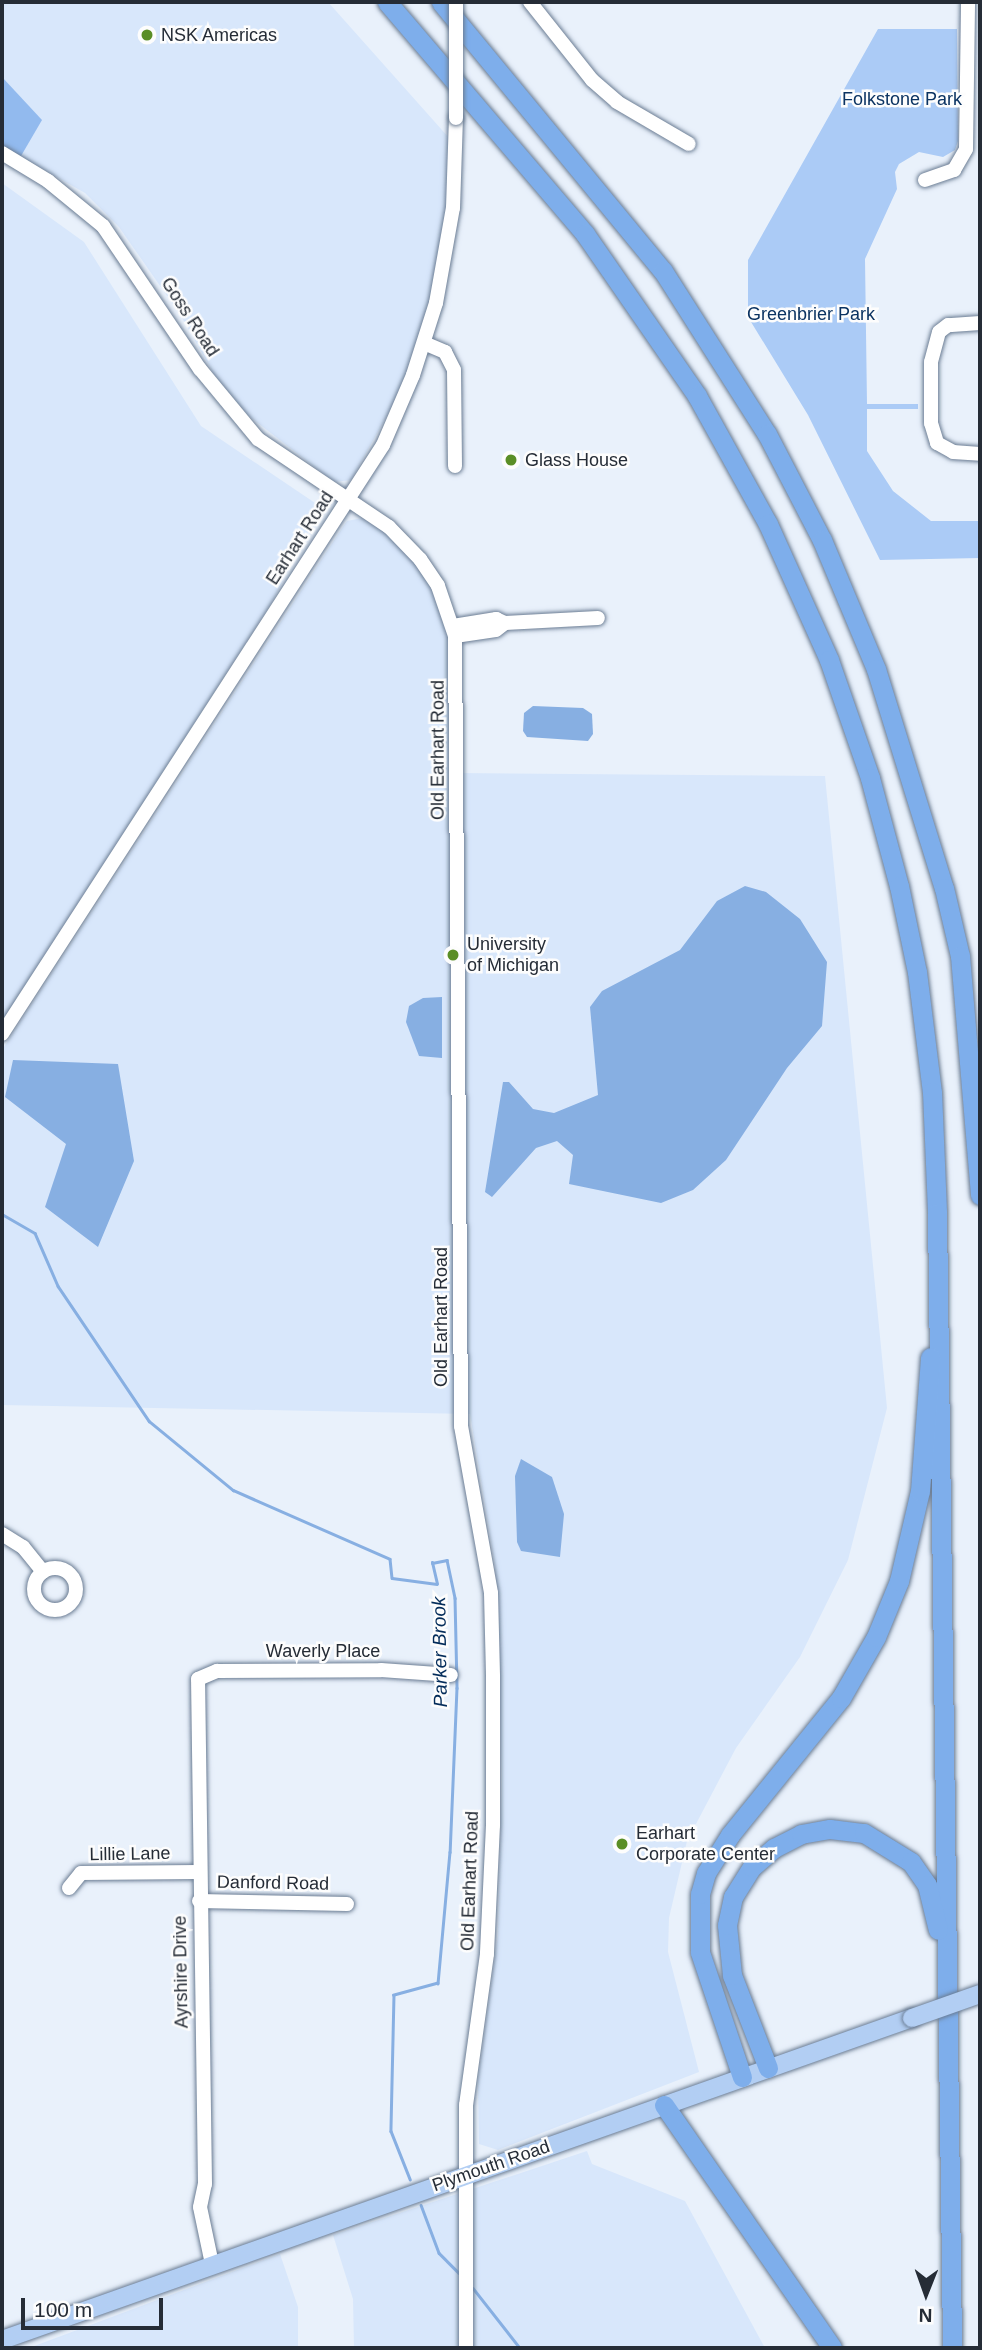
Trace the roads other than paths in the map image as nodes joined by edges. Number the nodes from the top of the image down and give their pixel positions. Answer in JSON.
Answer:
{"nodes":[{"id":1,"x":387,"y":2,"type":"edge"},
{"id":2,"x":441,"y":2,"type":"edge"},
{"id":3,"x":456,"y":2,"type":"edge"},
{"id":4,"x":530,"y":2,"type":"edge"},
{"id":5,"x":968,"y":2,"type":"edge"},
{"id":6,"x":689,"y":144,"type":"dead end"},
{"id":7,"x":2,"y":153,"type":"edge"},
{"id":8,"x":925,"y":180,"type":"dead end"},
{"id":9,"x":980,"y":323,"type":"edge"},
{"id":10,"x":425,"y":343,"type":"junction"},
{"id":11,"x":980,"y":454,"type":"edge"},
{"id":12,"x":455,"y":466,"type":"dead end"},
{"id":13,"x":348,"y":501,"type":"junction"},
{"id":14,"x":598,"y":618,"type":"dead end"},
{"id":15,"x":454,"y":631,"type":"junction"},
{"id":16,"x":960,"y":956,"type":"junction"},
{"id":17,"x":2,"y":1034,"type":"edge"},
{"id":18,"x":980,"y":1070,"type":"edge"},
{"id":19,"x":980,"y":1195,"type":"edge"},
{"id":20,"x":937,"y":1213,"type":"junction"},
{"id":21,"x":2,"y":1534,"type":"edge"},
{"id":22,"x":43,"y":1572,"type":"dead end"},
{"id":23,"x":451,"y":1675,"type":"dead end"},
{"id":24,"x":198,"y":1679,"type":"joint"},
{"id":25,"x":198,"y":1872,"type":"junction"},
{"id":26,"x":69,"y":1888,"type":"dead end"},
{"id":27,"x":199,"y":1901,"type":"junction"},
{"id":28,"x":347,"y":1904,"type":"dead end"},
{"id":29,"x":980,"y":1994,"type":"edge"},
{"id":30,"x":948,"y":2058,"type":"junction"},
{"id":31,"x":768,"y":2068,"type":"junction"},
{"id":32,"x":742,"y":2077,"type":"junction"},
{"id":33,"x":664,"y":2105,"type":"junction"},
{"id":34,"x":469,"y":2173,"type":"junction"},
{"id":35,"x":212,"y":2264,"type":"junction"},
{"id":36,"x":2,"y":2340,"type":"edge"},
{"id":37,"x":466,"y":2348,"type":"edge"},
{"id":38,"x":832,"y":2348,"type":"edge"},
{"id":39,"x":952,"y":2348,"type":"edge"}],
"edges":[{"from":1,"to":20,"type":"highway"},
{"from":2,"to":16,"type":"highway"},
{"from":3,"to":10,"type":"street","name":"Earhart Road","bridge":true},
{"from":4,"to":6,"type":"street"},
{"from":5,"to":8,"type":"street"},
{"from":7,"to":13,"type":"street","name":"Goss Road"},
{"from":9,"to":11,"type":"street"},
{"from":10,"to":12,"type":"street"},
{"from":10,"to":13,"type":"street","name":"Earhart Road"},
{"from":13,"to":15,"type":"street","name":"Old Earhart Road"},
{"from":13,"to":17,"type":"street","name":"Earhart Road"},
{"from":14,"to":15,"type":"street"},
{"from":15,"to":34,"type":"street","name":"Old Earhart Road"},
{"from":16,"to":18,"type":"highway"},
{"from":16,"to":19,"type":"highway"},
{"from":20,"to":30,"type":"highway"},
{"from":20,"to":32,"type":"highway"},
{"from":21,"to":22,"type":"street"},
{"from":23,"to":24,"type":"street","name":"Waverly Place"},
{"from":24,"to":25,"type":"street","name":"Ayrshire Drive"},
{"from":25,"to":26,"type":"street","name":"Lillie Lane"},
{"from":25,"to":27,"type":"street","name":"Ayrshire Drive"},
{"from":27,"to":28,"type":"street","name":"Danford Road"},
{"from":27,"to":35,"type":"street","name":"Ayrshire Drive"},
{"from":29,"to":31,"type":"main road","name":"Plymouth Road","bridge":true},
{"from":30,"to":31,"type":"highway"},
{"from":30,"to":39,"type":"highway"},
{"from":31,"to":32,"type":"main road","name":"Plymouth Road"},
{"from":32,"to":33,"type":"main road","name":"Plymouth Road"},
{"from":33,"to":34,"type":"main road","name":"Plymouth Road"},
{"from":33,"to":38,"type":"highway"},
{"from":34,"to":35,"type":"main road","name":"Plymouth Road"},
{"from":34,"to":37,"type":"street","name":"Old Earhart Road"},
{"from":35,"to":36,"type":"main road","name":"Plymouth Road"}]}
